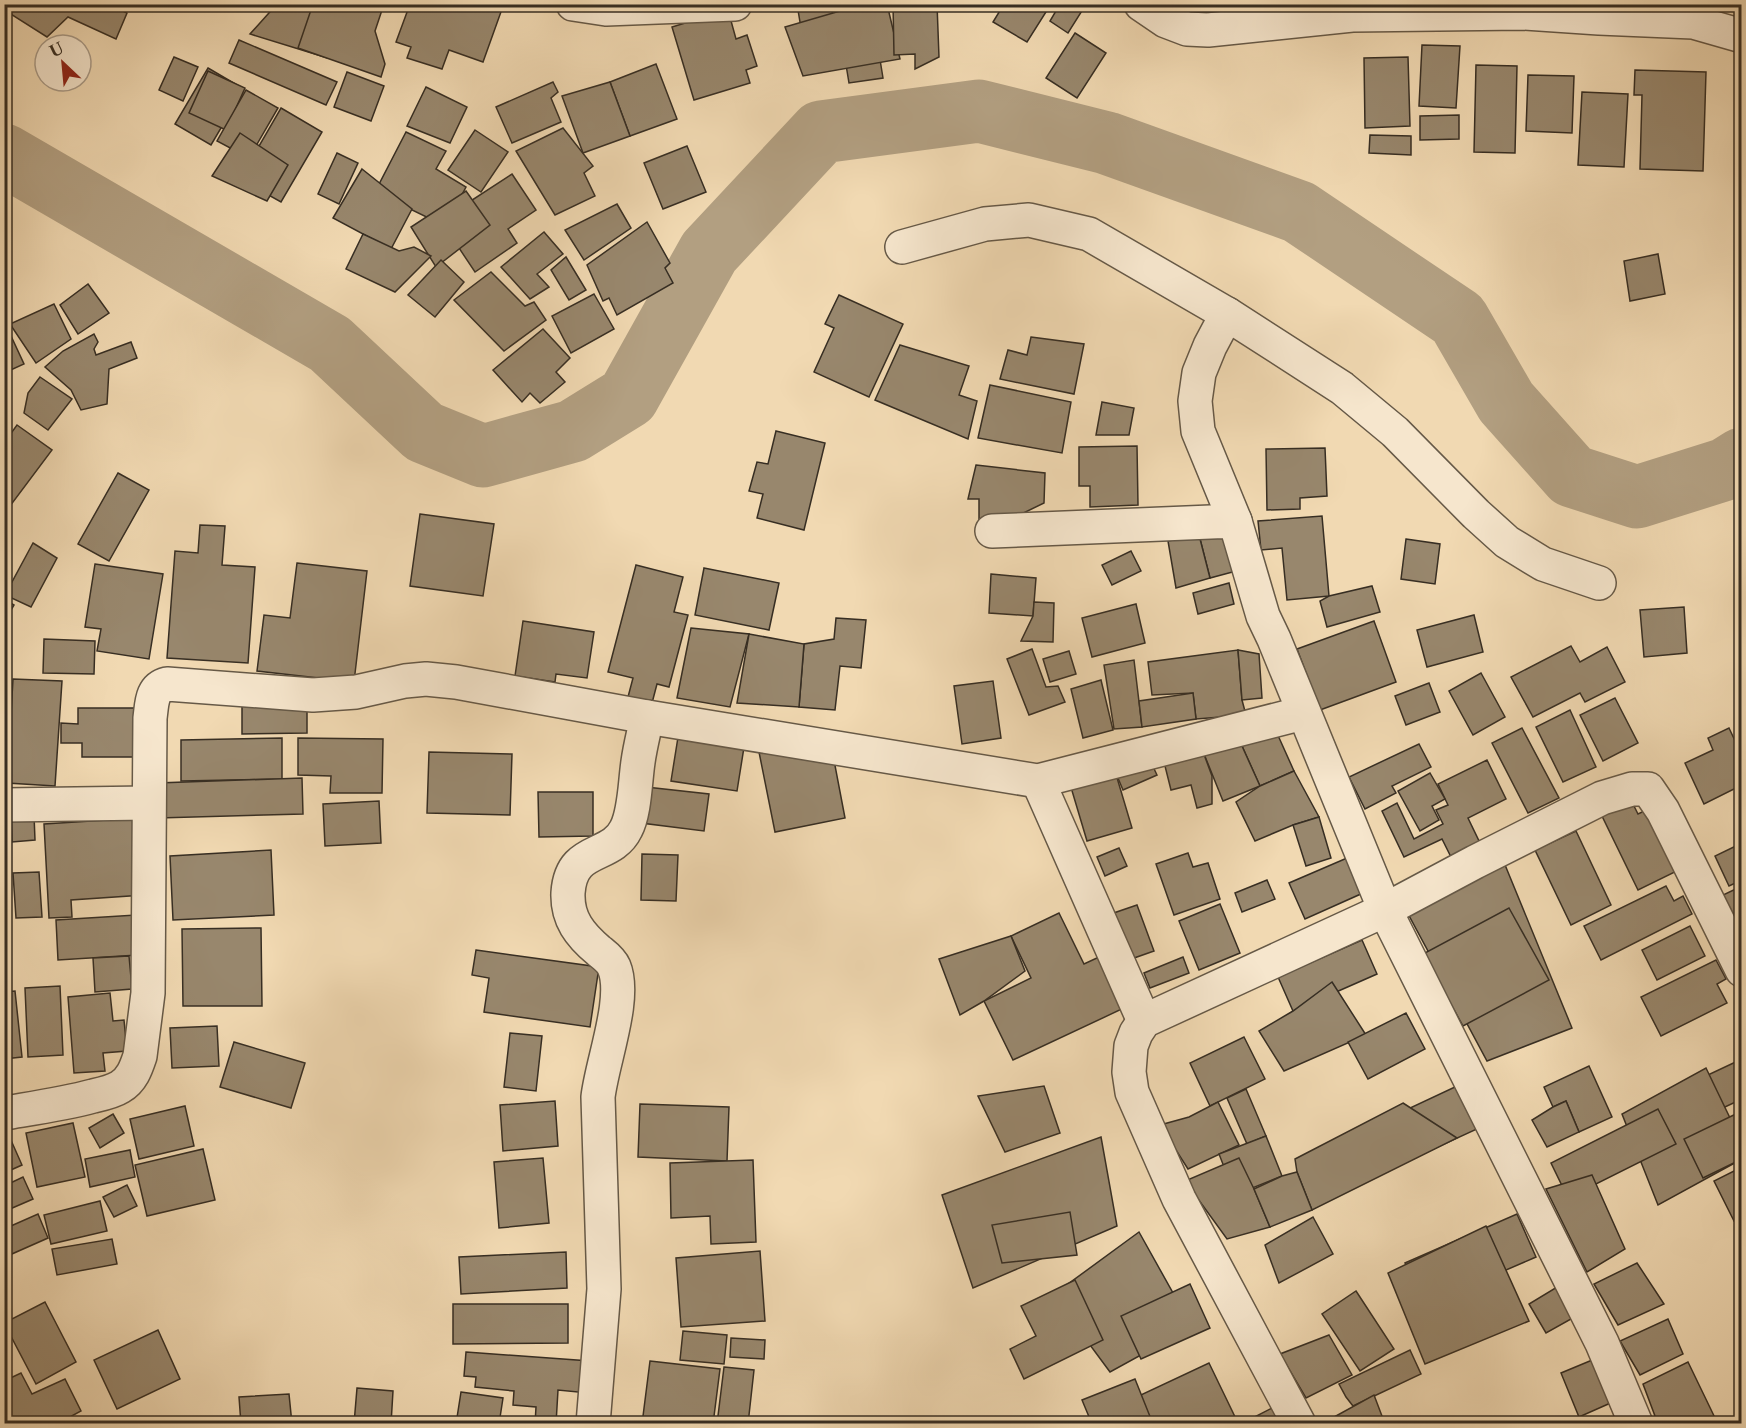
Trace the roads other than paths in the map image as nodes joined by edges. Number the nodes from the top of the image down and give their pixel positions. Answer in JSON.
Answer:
{"nodes":[{"id":1,"x":573,"y":4,"type":"edge"},
{"id":2,"x":735,"y":4,"type":"edge"},
{"id":3,"x":1142,"y":4,"type":"edge"},
{"id":4,"x":1694,"y":13,"type":"edge"},
{"id":5,"x":1742,"y":36,"type":"edge"},
{"id":6,"x":902,"y":247,"type":"dead end"},
{"id":7,"x":1227,"y":314,"type":"junction"},
{"id":8,"x":1235,"y":521,"type":"junction"},
{"id":9,"x":992,"y":531,"type":"dead end"},
{"id":10,"x":1599,"y":583,"type":"dead end"},
{"id":11,"x":1303,"y":713,"type":"junction"},
{"id":12,"x":647,"y":717,"type":"junction"},
{"id":13,"x":1038,"y":781,"type":"junction"},
{"id":14,"x":148,"y":803,"type":"junction"},
{"id":15,"x":4,"y":805,"type":"edge"},
{"id":16,"x":1385,"y":910,"type":"junction"},
{"id":17,"x":1742,"y":970,"type":"edge"},
{"id":18,"x":1144,"y":1021,"type":"junction"},
{"id":19,"x":4,"y":1113,"type":"edge"},
{"id":20,"x":593,"y":1424,"type":"edge"},
{"id":21,"x":1299,"y":1424,"type":"edge"},
{"id":22,"x":1636,"y":1424,"type":"edge"}],
"edges":[{"from":1,"to":2,"type":"street"},
{"from":3,"to":4,"type":"street"},
{"from":4,"to":5,"type":"street"},
{"from":6,"to":7,"type":"street"},
{"from":7,"to":8,"type":"street"},
{"from":7,"to":10,"type":"street"},
{"from":8,"to":9,"type":"street"},
{"from":8,"to":11,"type":"street"},
{"from":11,"to":13,"type":"street"},
{"from":11,"to":16,"type":"street"},
{"from":12,"to":13,"type":"street"},
{"from":12,"to":14,"type":"street"},
{"from":12,"to":20,"type":"street"},
{"from":13,"to":18,"type":"street"},
{"from":14,"to":15,"type":"street"},
{"from":14,"to":19,"type":"street"},
{"from":16,"to":17,"type":"street"},
{"from":16,"to":18,"type":"street"},
{"from":16,"to":22,"type":"street"},
{"from":18,"to":21,"type":"street"}]}
